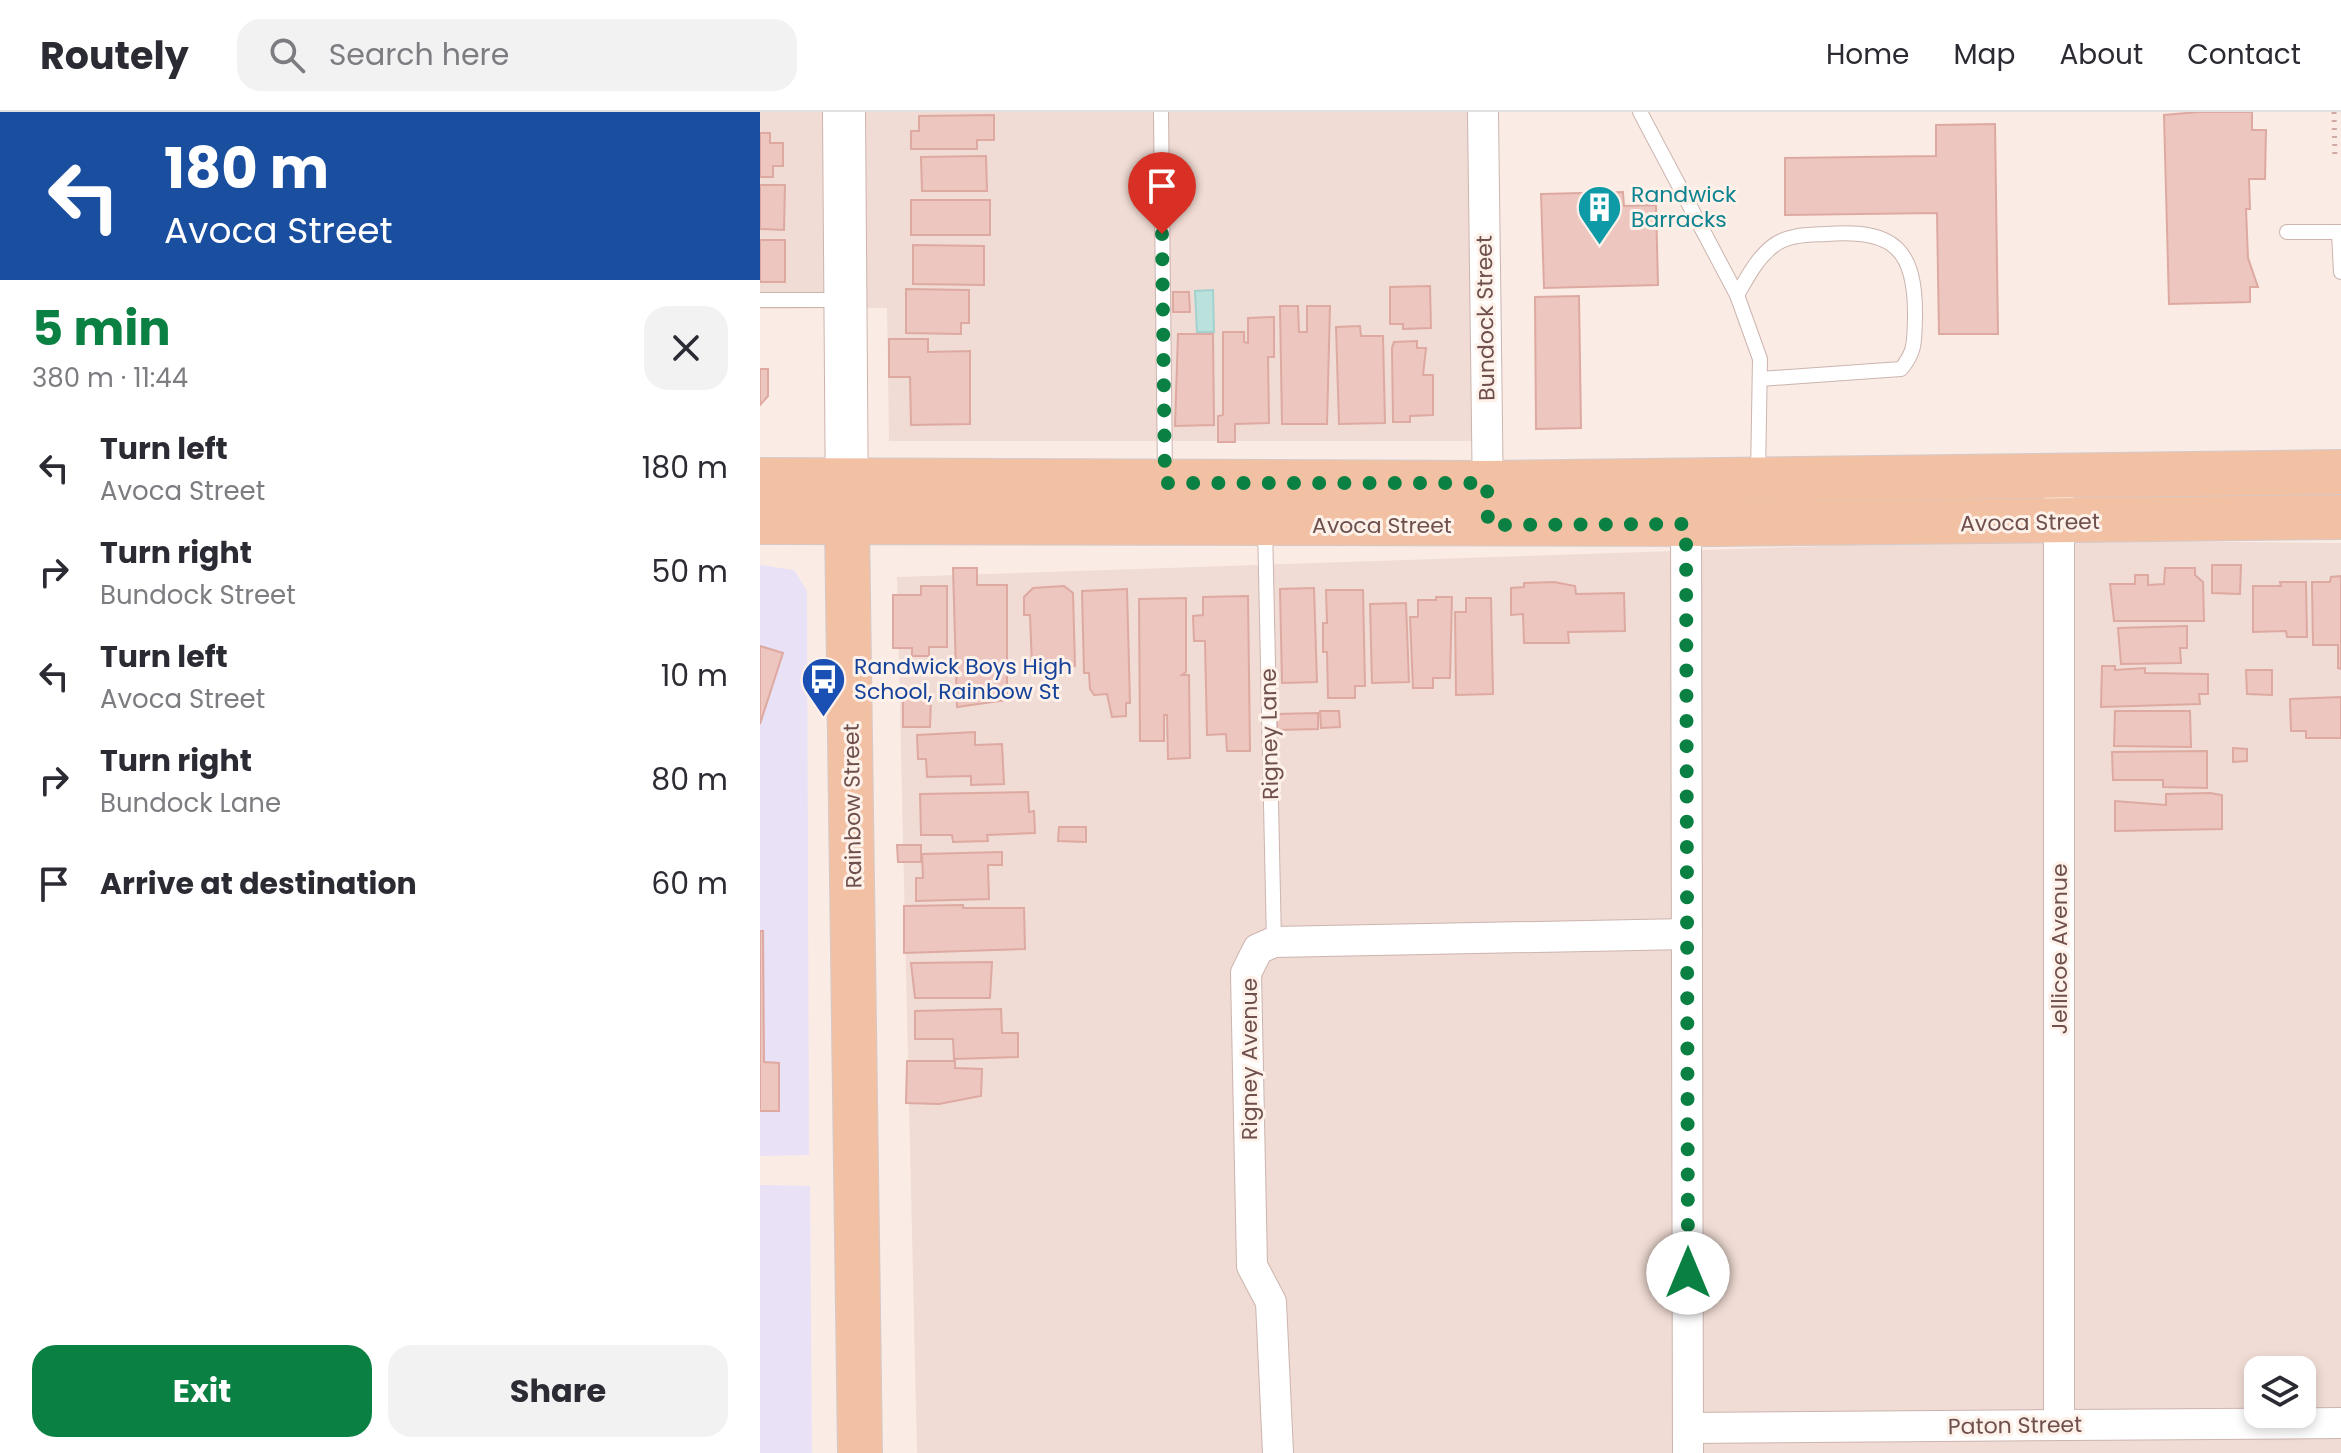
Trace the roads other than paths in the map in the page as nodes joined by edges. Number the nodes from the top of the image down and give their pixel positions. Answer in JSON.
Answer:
{"nodes":[{"id":1,"x":844,"y":112,"type":"edge"},
{"id":2,"x":1161,"y":112,"type":"edge"},
{"id":3,"x":1483,"y":112,"type":"edge"},
{"id":4,"x":1640,"y":112,"type":"edge"},
{"id":5,"x":2287,"y":232,"type":"dead end"},
{"id":6,"x":2340,"y":232,"type":"edge"},
{"id":7,"x":2341,"y":272,"type":"edge"},
{"id":8,"x":1737,"y":295,"type":"junction"},
{"id":9,"x":760,"y":300,"type":"edge"},
{"id":10,"x":846,"y":300,"type":"junction"},
{"id":11,"x":1760,"y":379,"type":"junction"},
{"id":12,"x":2341,"y":472,"type":"edge"},
{"id":13,"x":2059,"y":473,"type":"junction"},
{"id":14,"x":760,"y":480,"type":"edge"},
{"id":15,"x":1685,"y":480,"type":"junction"},
{"id":16,"x":1757,"y":480,"type":"junction"},
{"id":17,"x":847,"y":481,"type":"junction"},
{"id":18,"x":1165,"y":483,"type":"junction"},
{"id":19,"x":1488,"y":504,"type":"junction"},
{"id":20,"x":2341,"y":517,"type":"edge"},
{"id":21,"x":760,"y":522,"type":"edge"},
{"id":22,"x":2058,"y":522,"type":"junction"},
{"id":23,"x":847,"y":524,"type":"junction"},
{"id":24,"x":1686,"y":524,"type":"junction"},
{"id":25,"x":1265,"y":525,"type":"junction"},
{"id":26,"x":1687,"y":934,"type":"junction"},
{"id":27,"x":1274,"y":942,"type":"junction"},
{"id":28,"x":2341,"y":1423,"type":"edge"},
{"id":29,"x":2059,"y":1424,"type":"junction"},
{"id":30,"x":1688,"y":1440,"type":"edge"},
{"id":31,"x":860,"y":1453,"type":"edge"},
{"id":32,"x":1278,"y":1453,"type":"edge"}],
"edges":[{"from":1,"to":10,"type":"street","name":"Rainbow Street"},
{"from":2,"to":18,"type":"lane"},
{"from":3,"to":19,"type":"street","name":"Bundock Street"},
{"from":4,"to":8,"type":"lane"},
{"from":5,"to":6,"type":"lane"},
{"from":6,"to":7,"type":"lane"},
{"from":8,"to":11,"type":"lane"},
{"from":8,"to":11,"type":"lane"},
{"from":9,"to":10,"type":"lane"},
{"from":10,"to":17,"type":"street","name":"Rainbow Street"},
{"from":11,"to":16,"type":"lane"},
{"from":12,"to":13,"type":"main road","name":"Avoca Street"},
{"from":13,"to":16,"type":"main road","name":"Avoca Street"},
{"from":13,"to":22,"type":"street","name":"Jellicoe Avenue"},
{"from":14,"to":17,"type":"main road","name":"Avoca Street"},
{"from":15,"to":16,"type":"main road","name":"Avoca Street"},
{"from":15,"to":19,"type":"main road","name":"Avoca Street"},
{"from":15,"to":24,"type":"street"},
{"from":17,"to":18,"type":"main road","name":"Avoca Street"},
{"from":17,"to":23,"type":"street","name":"Rainbow Street"},
{"from":18,"to":19,"type":"main road","name":"Avoca Street"},
{"from":19,"to":24,"type":"main road","name":"Avoca Street"},
{"from":19,"to":25,"type":"main road","name":"Avoca Street"},
{"from":20,"to":22,"type":"main road","name":"Avoca Street"},
{"from":21,"to":23,"type":"main road","name":"Avoca Street"},
{"from":22,"to":24,"type":"main road","name":"Avoca Street"},
{"from":22,"to":29,"type":"street","name":"Jellicoe Avenue"},
{"from":23,"to":25,"type":"main road","name":"Avoca Street"},
{"from":23,"to":31,"type":"main road","name":"Rainbow Street"},
{"from":24,"to":26,"type":"street"},
{"from":25,"to":27,"type":"lane","name":"Rigney Lane"},
{"from":26,"to":27,"type":"street"},
{"from":26,"to":30,"type":"street"},
{"from":27,"to":32,"type":"street","name":"Rigney Avenue"},
{"from":28,"to":29,"type":"street","name":"Paton Street"},
{"from":29,"to":30,"type":"street","name":"Paton Street"}]}
